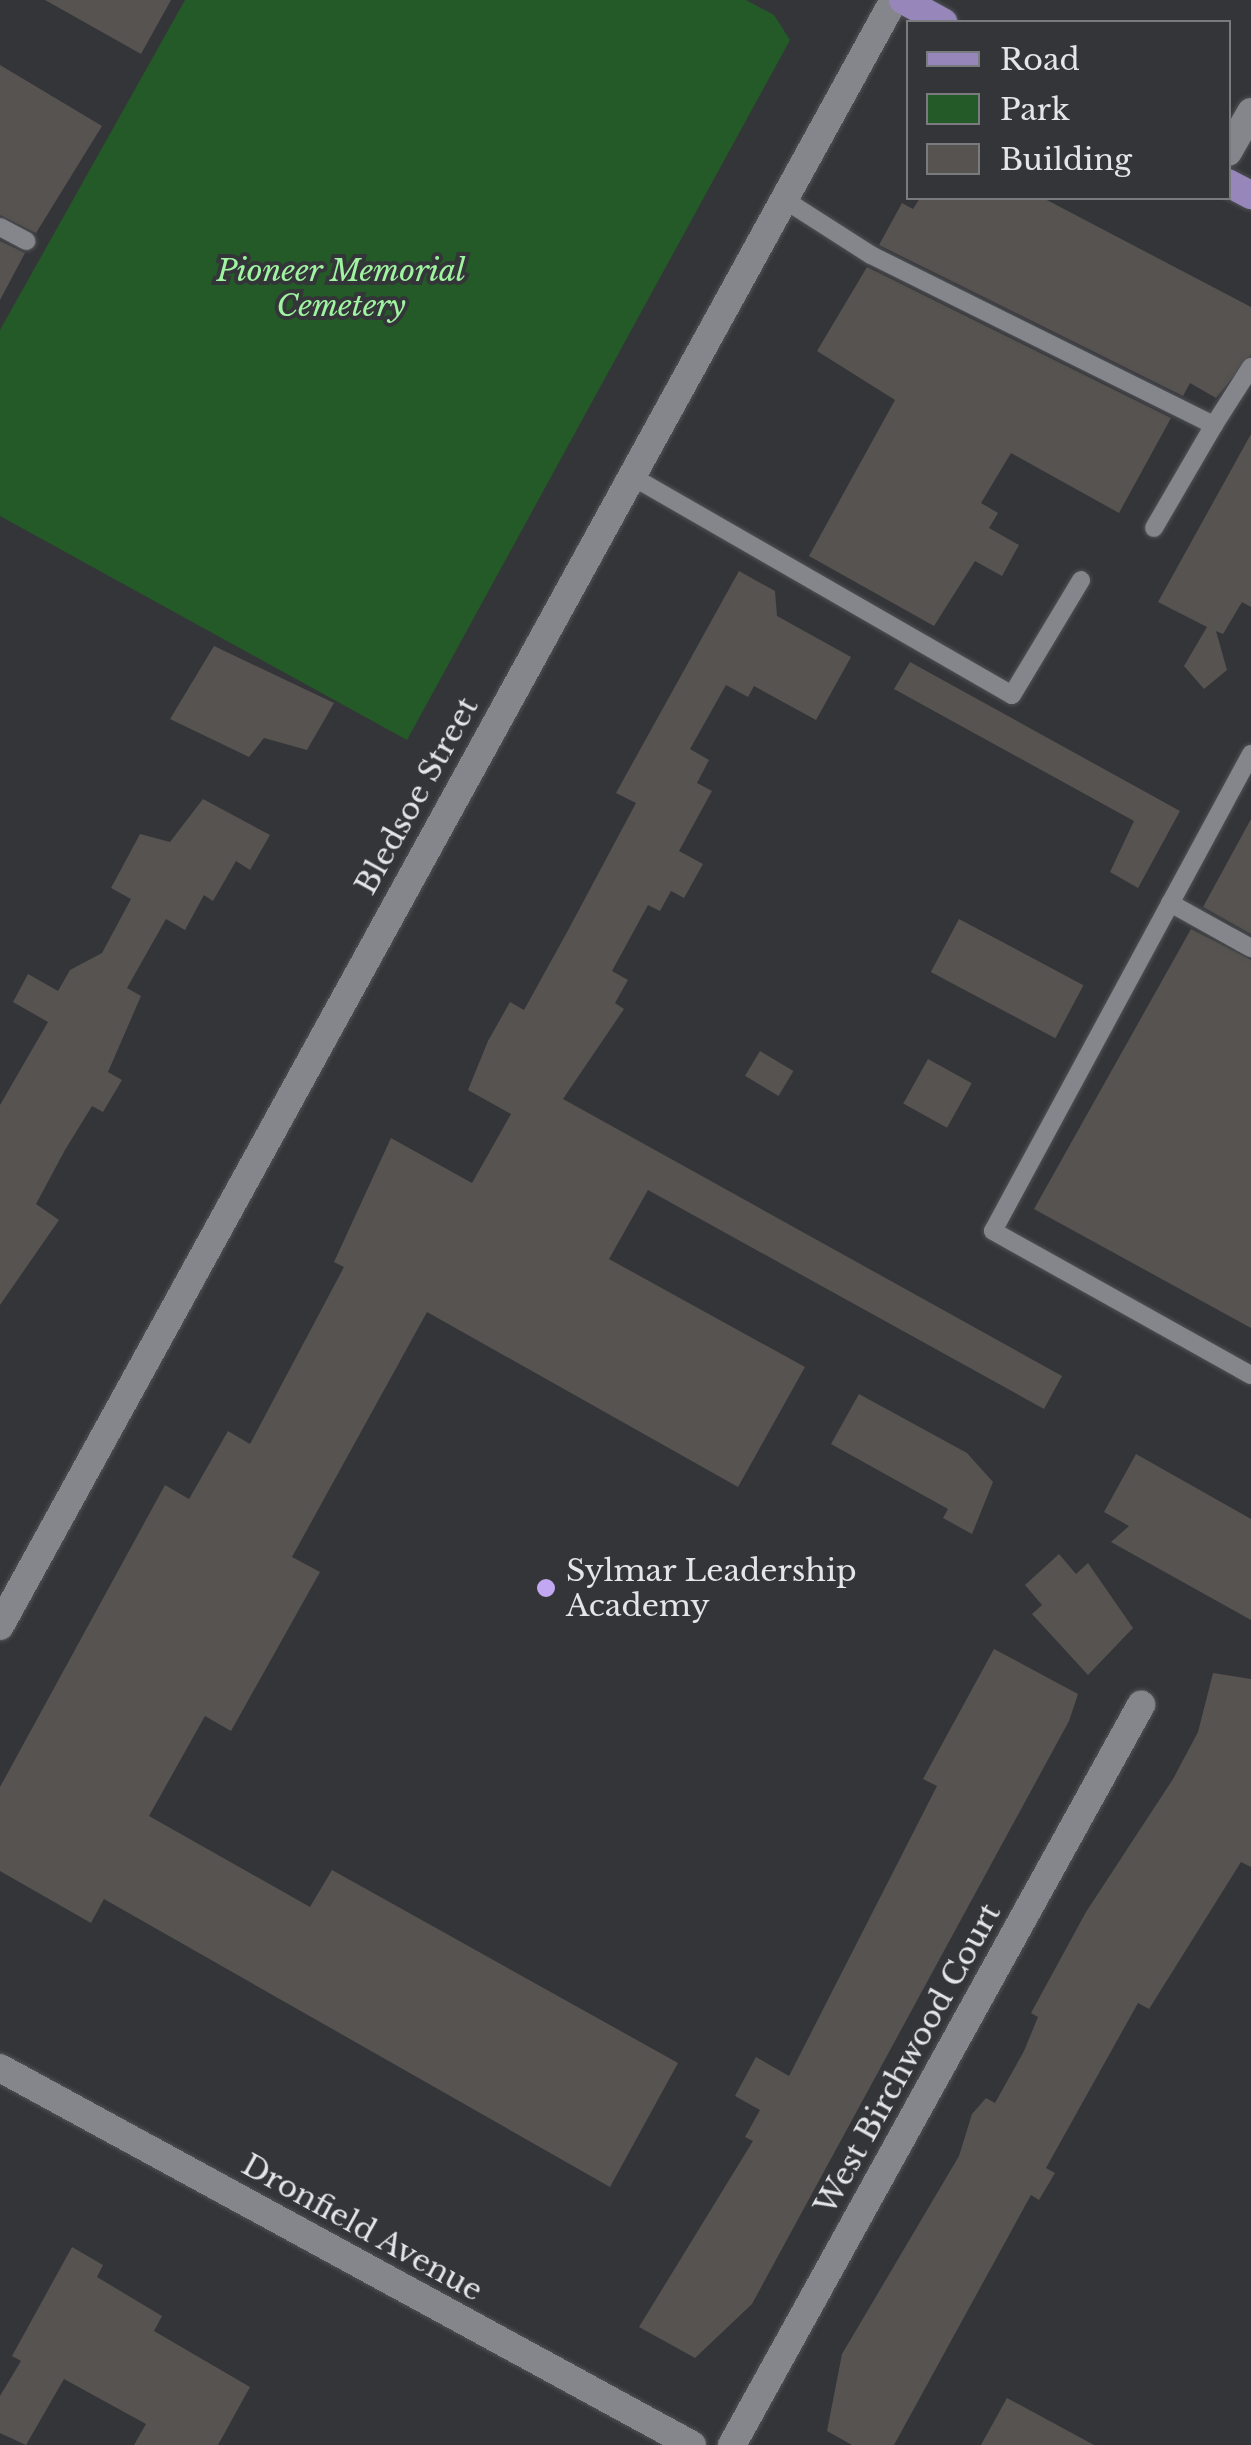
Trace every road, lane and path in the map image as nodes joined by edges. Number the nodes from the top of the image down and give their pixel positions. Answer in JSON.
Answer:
{"nodes":[{"id":1,"x":894,"y":0,"type":"edge"},
{"id":2,"x":902,"y":0,"type":"edge"},
{"id":3,"x":939,"y":20,"type":"edge"},
{"id":4,"x":1251,"y":112,"type":"edge"},
{"id":5,"x":1231,"y":147,"type":"edge"},
{"id":6,"x":785,"y":200,"type":"junction"},
{"id":7,"x":0,"y":227,"type":"edge"},
{"id":8,"x":26,"y":241,"type":"dead end"},
{"id":9,"x":1251,"y":366,"type":"edge"},
{"id":10,"x":1214,"y":426,"type":"junction"},
{"id":11,"x":633,"y":477,"type":"junction"},
{"id":12,"x":1154,"y":528,"type":"dead end"},
{"id":13,"x":1080,"y":580,"type":"dead end"},
{"id":14,"x":1251,"y":754,"type":"edge"},
{"id":15,"x":1170,"y":904,"type":"junction"},
{"id":16,"x":1251,"y":948,"type":"edge"},
{"id":17,"x":1251,"y":1375,"type":"edge"},
{"id":18,"x":0,"y":1626,"type":"edge"},
{"id":19,"x":1140,"y":1704,"type":"dead end"},
{"id":20,"x":0,"y":2068,"type":"edge"},
{"id":21,"x":692,"y":2445,"type":"edge"},
{"id":22,"x":732,"y":2445,"type":"edge"}],
"edges":[{"from":1,"to":6,"type":"street","name":"Bledsoe Street"},
{"from":2,"to":3,"type":"main road"},
{"from":4,"to":5,"type":"street"},
{"from":6,"to":10,"type":"lane"},
{"from":6,"to":11,"type":"street","name":"Bledsoe Street"},
{"from":7,"to":8,"type":"lane"},
{"from":9,"to":10,"type":"lane"},
{"from":10,"to":12,"type":"lane"},
{"from":11,"to":13,"type":"lane"},
{"from":11,"to":18,"type":"street","name":"Bledsoe Street"},
{"from":14,"to":15,"type":"lane"},
{"from":15,"to":16,"type":"lane"},
{"from":15,"to":17,"type":"lane"},
{"from":19,"to":22,"type":"street","name":"West Birchwood Court"},
{"from":20,"to":21,"type":"street","name":"Dronfield Avenue"}]}
